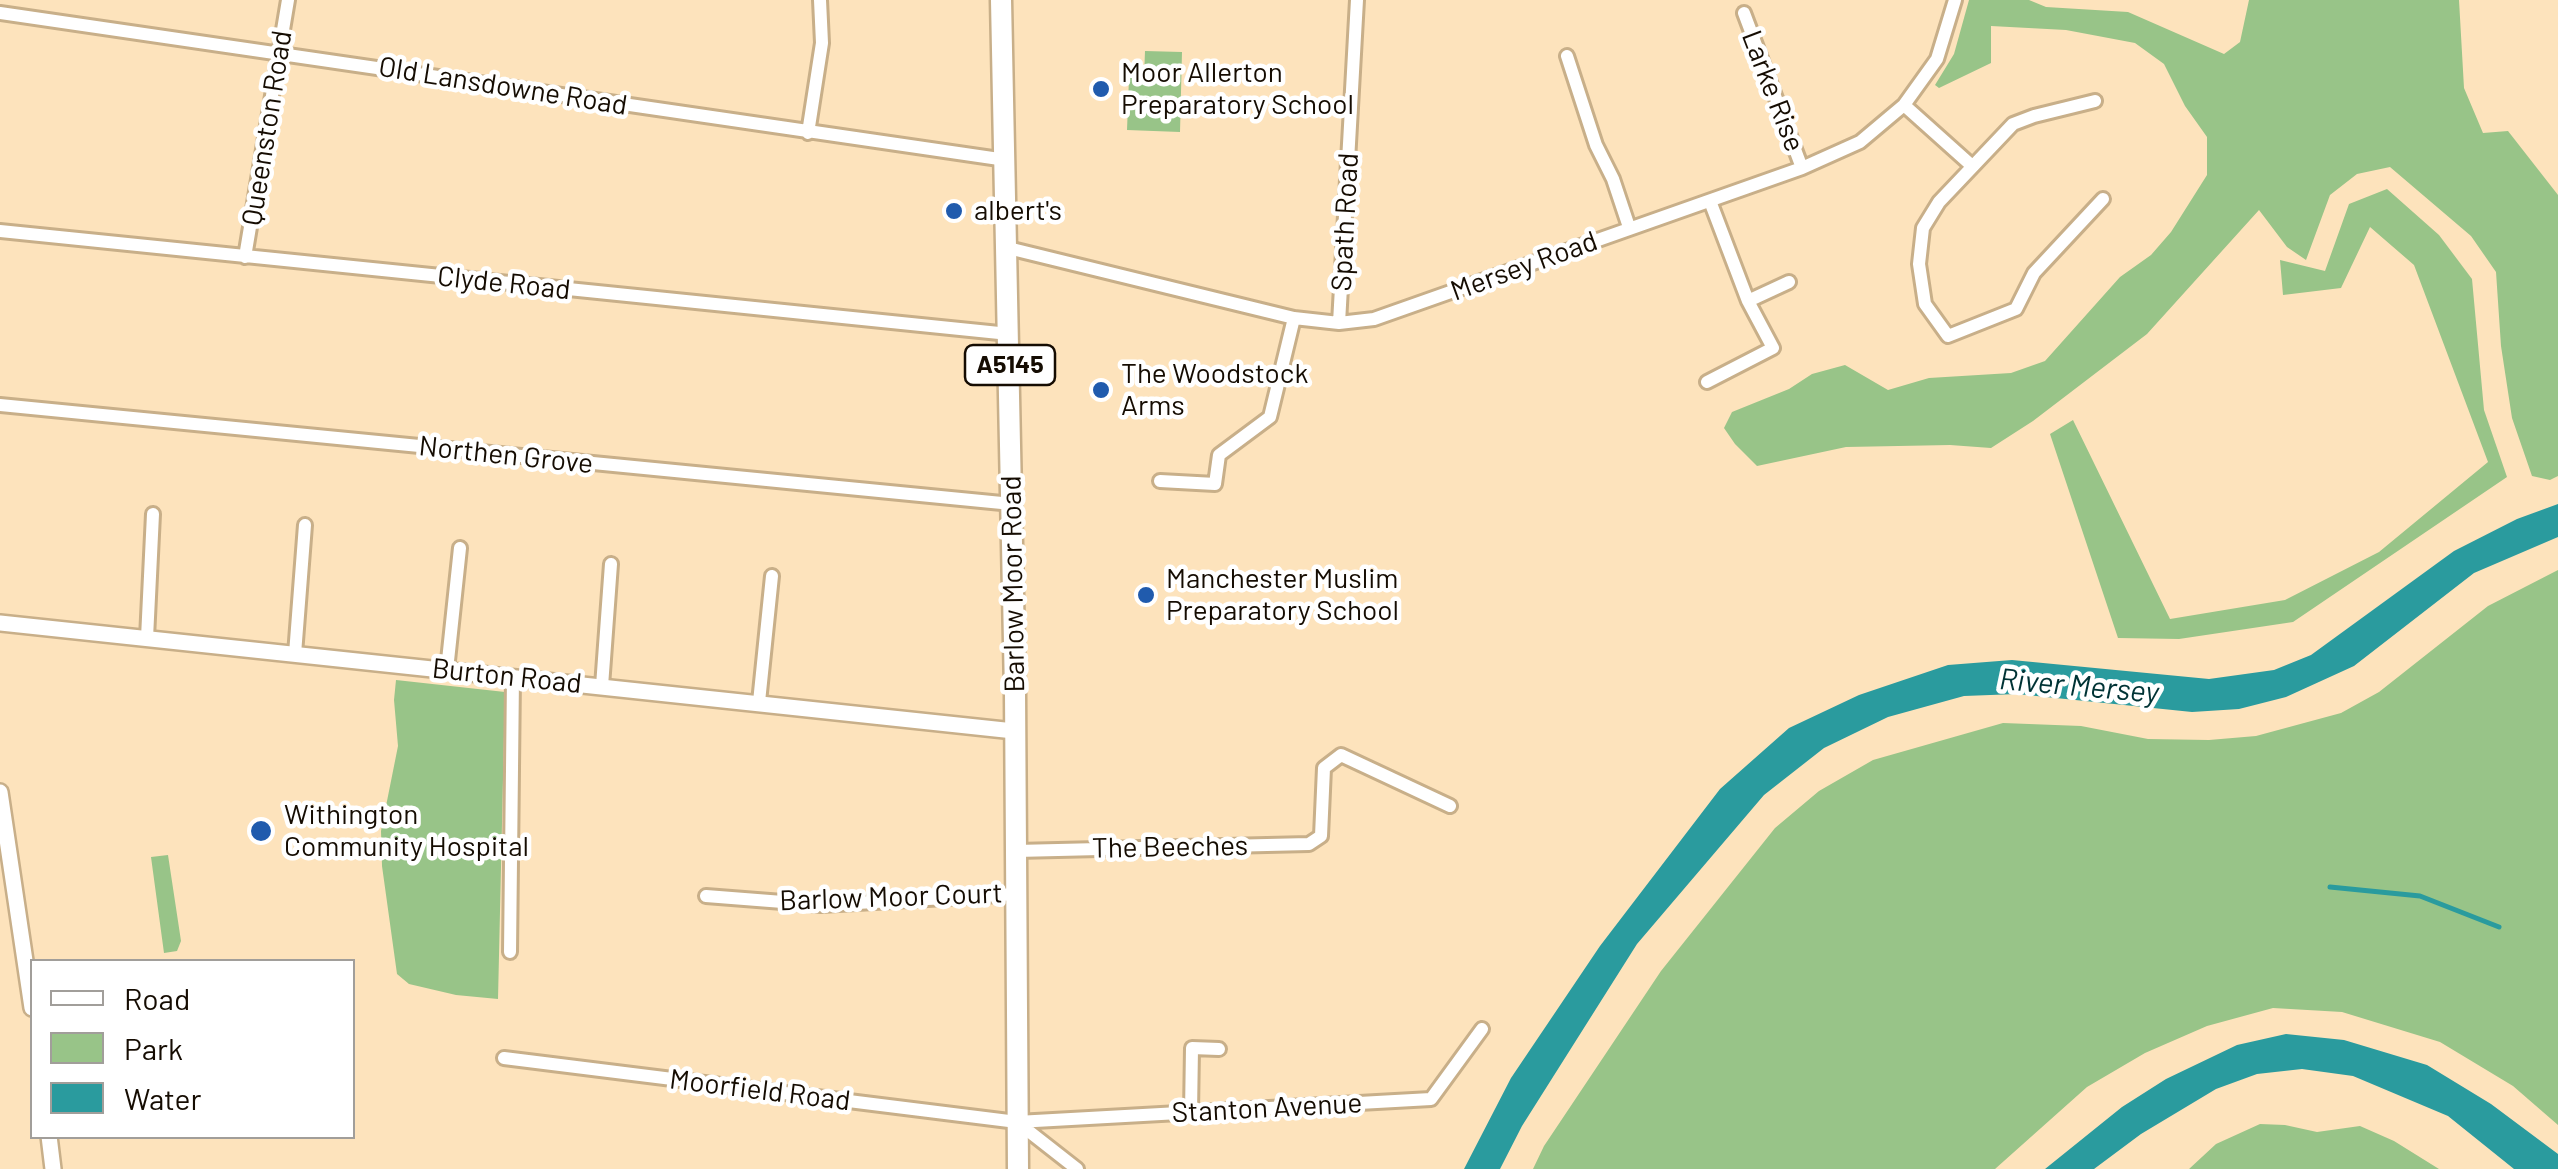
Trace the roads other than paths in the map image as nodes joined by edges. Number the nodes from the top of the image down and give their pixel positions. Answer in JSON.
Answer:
{"nodes":[{"id":1,"x":288,"y":0,"type":"edge"},
{"id":2,"x":820,"y":0,"type":"edge"},
{"id":3,"x":1002,"y":0,"type":"edge"},
{"id":4,"x":1357,"y":0,"type":"edge"},
{"id":5,"x":1955,"y":0,"type":"edge"},
{"id":6,"x":0,"y":14,"type":"edge"},
{"id":7,"x":1744,"y":14,"type":"dead end"},
{"id":8,"x":279,"y":52,"type":"junction"},
{"id":9,"x":1566,"y":56,"type":"dead end"},
{"id":10,"x":2096,"y":101,"type":"dead end"},
{"id":11,"x":1904,"y":105,"type":"junction"},
{"id":12,"x":808,"y":133,"type":"junction"},
{"id":13,"x":1006,"y":160,"type":"junction"},
{"id":14,"x":1970,"y":165,"type":"junction"},
{"id":15,"x":1802,"y":168,"type":"junction"},
{"id":16,"x":2102,"y":199,"type":"dead end"},
{"id":17,"x":1710,"y":201,"type":"junction"},
{"id":18,"x":1629,"y":227,"type":"junction"},
{"id":19,"x":0,"y":230,"type":"edge"},
{"id":20,"x":1008,"y":248,"type":"junction"},
{"id":21,"x":246,"y":256,"type":"junction"},
{"id":22,"x":1790,"y":282,"type":"dead end"},
{"id":23,"x":1748,"y":301,"type":"junction"},
{"id":24,"x":1294,"y":318,"type":"junction"},
{"id":25,"x":1340,"y":323,"type":"junction"},
{"id":26,"x":1009,"y":334,"type":"junction"},
{"id":27,"x":1706,"y":382,"type":"dead end"},
{"id":28,"x":0,"y":405,"type":"edge"},
{"id":29,"x":1160,"y":481,"type":"dead end"},
{"id":30,"x":1012,"y":504,"type":"junction"},
{"id":31,"x":154,"y":514,"type":"dead end"},
{"id":32,"x":305,"y":525,"type":"dead end"},
{"id":33,"x":460,"y":548,"type":"dead end"},
{"id":34,"x":611,"y":564,"type":"dead end"},
{"id":35,"x":772,"y":576,"type":"dead end"},
{"id":36,"x":0,"y":623,"type":"edge"},
{"id":37,"x":147,"y":638,"type":"junction"},
{"id":38,"x":295,"y":654,"type":"junction"},
{"id":39,"x":447,"y":670,"type":"junction"},
{"id":40,"x":513,"y":677,"type":"junction"},
{"id":41,"x":602,"y":686,"type":"junction"},
{"id":42,"x":759,"y":702,"type":"junction"},
{"id":43,"x":1014,"y":730,"type":"junction"},
{"id":44,"x":0,"y":792,"type":"edge"},
{"id":45,"x":1450,"y":806,"type":"dead end"},
{"id":46,"x":4,"y":841,"type":"edge"},
{"id":47,"x":1016,"y":851,"type":"junction"},
{"id":48,"x":1017,"y":894,"type":"junction"},
{"id":49,"x":706,"y":896,"type":"dead end"},
{"id":50,"x":510,"y":952,"type":"dead end"},
{"id":51,"x":30,"y":996,"type":"edge"},
{"id":52,"x":1482,"y":1029,"type":"dead end"},
{"id":53,"x":1219,"y":1049,"type":"dead end"},
{"id":54,"x":504,"y":1058,"type":"dead end"},
{"id":55,"x":1191,"y":1114,"type":"junction"},
{"id":56,"x":1017,"y":1122,"type":"junction"},
{"id":57,"x":48,"y":1139,"type":"edge"},
{"id":58,"x":53,"y":1169,"type":"edge"},
{"id":59,"x":1018,"y":1169,"type":"edge"},
{"id":60,"x":1076,"y":1169,"type":"edge"}],
"edges":[{"from":1,"to":8,"type":"street","name":"Queenston Road"},
{"from":2,"to":12,"type":"street"},
{"from":3,"to":13,"type":"main road","name":"Barlow Moor Road","number":"A5145"},
{"from":4,"to":25,"type":"street","name":"Spath Road"},
{"from":5,"to":11,"type":"street","name":"Mersey Road"},
{"from":6,"to":8,"type":"street","name":"Old Lansdowne Road"},
{"from":7,"to":15,"type":"street","name":"Larke Rise"},
{"from":8,"to":12,"type":"street","name":"Old Lansdowne Road"},
{"from":8,"to":21,"type":"street","name":"Queenston Road"},
{"from":9,"to":18,"type":"street"},
{"from":10,"to":14,"type":"street"},
{"from":11,"to":14,"type":"street"},
{"from":11,"to":15,"type":"street","name":"Mersey Road"},
{"from":12,"to":13,"type":"street","name":"Old Lansdowne Road"},
{"from":13,"to":20,"type":"main road","name":"Barlow Moor Road","number":"A5145"},
{"from":14,"to":16,"type":"street"},
{"from":15,"to":17,"type":"street","name":"Mersey Road"},
{"from":17,"to":18,"type":"street","name":"Mersey Road"},
{"from":17,"to":23,"type":"street"},
{"from":18,"to":25,"type":"street","name":"Mersey Road"},
{"from":19,"to":21,"type":"street","name":"Clyde Road"},
{"from":20,"to":24,"type":"street","name":"Mersey Road"},
{"from":20,"to":26,"type":"main road","name":"Barlow Moor Road","number":"A5145"},
{"from":21,"to":26,"type":"street","name":"Clyde Road"},
{"from":22,"to":23,"type":"street"},
{"from":23,"to":27,"type":"street"},
{"from":24,"to":25,"type":"street","name":"Mersey Road"},
{"from":24,"to":29,"type":"street"},
{"from":26,"to":30,"type":"main road","name":"Barlow Moor Road","number":"A5145"},
{"from":28,"to":30,"type":"street","name":"Northen Grove"},
{"from":30,"to":43,"type":"main road","name":"Barlow Moor Road","number":"A5145"},
{"from":31,"to":37,"type":"street"},
{"from":32,"to":38,"type":"street"},
{"from":33,"to":39,"type":"street"},
{"from":34,"to":41,"type":"street"},
{"from":35,"to":42,"type":"street"},
{"from":36,"to":37,"type":"street","name":"Burton Road"},
{"from":37,"to":38,"type":"street","name":"Burton Road"},
{"from":38,"to":39,"type":"street","name":"Burton Road"},
{"from":39,"to":40,"type":"street","name":"Burton Road"},
{"from":40,"to":41,"type":"street","name":"Burton Road"},
{"from":40,"to":50,"type":"street"},
{"from":41,"to":42,"type":"street","name":"Burton Road"},
{"from":42,"to":43,"type":"street","name":"Burton Road"},
{"from":43,"to":47,"type":"main road","name":"Barlow Moor Road","number":"A5145"},
{"from":44,"to":46,"type":"street"},
{"from":45,"to":47,"type":"street","name":"The Beeches"},
{"from":46,"to":51,"type":"street"},
{"from":47,"to":48,"type":"main road","name":"Barlow Moor Road","number":"A5145"},
{"from":48,"to":49,"type":"street","name":"Barlow Moor Court"},
{"from":48,"to":56,"type":"main road","name":"Barlow Moor Road","number":"A5145"},
{"from":52,"to":55,"type":"street","name":"Stanton Avenue"},
{"from":53,"to":55,"type":"street"},
{"from":54,"to":56,"type":"street","name":"Moorfield Road"},
{"from":55,"to":56,"type":"street","name":"Stanton Avenue"},
{"from":56,"to":59,"type":"main road","name":"Barlow Moor Road","number":"A5145"},
{"from":56,"to":60,"type":"street"},
{"from":57,"to":58,"type":"street"}]}
